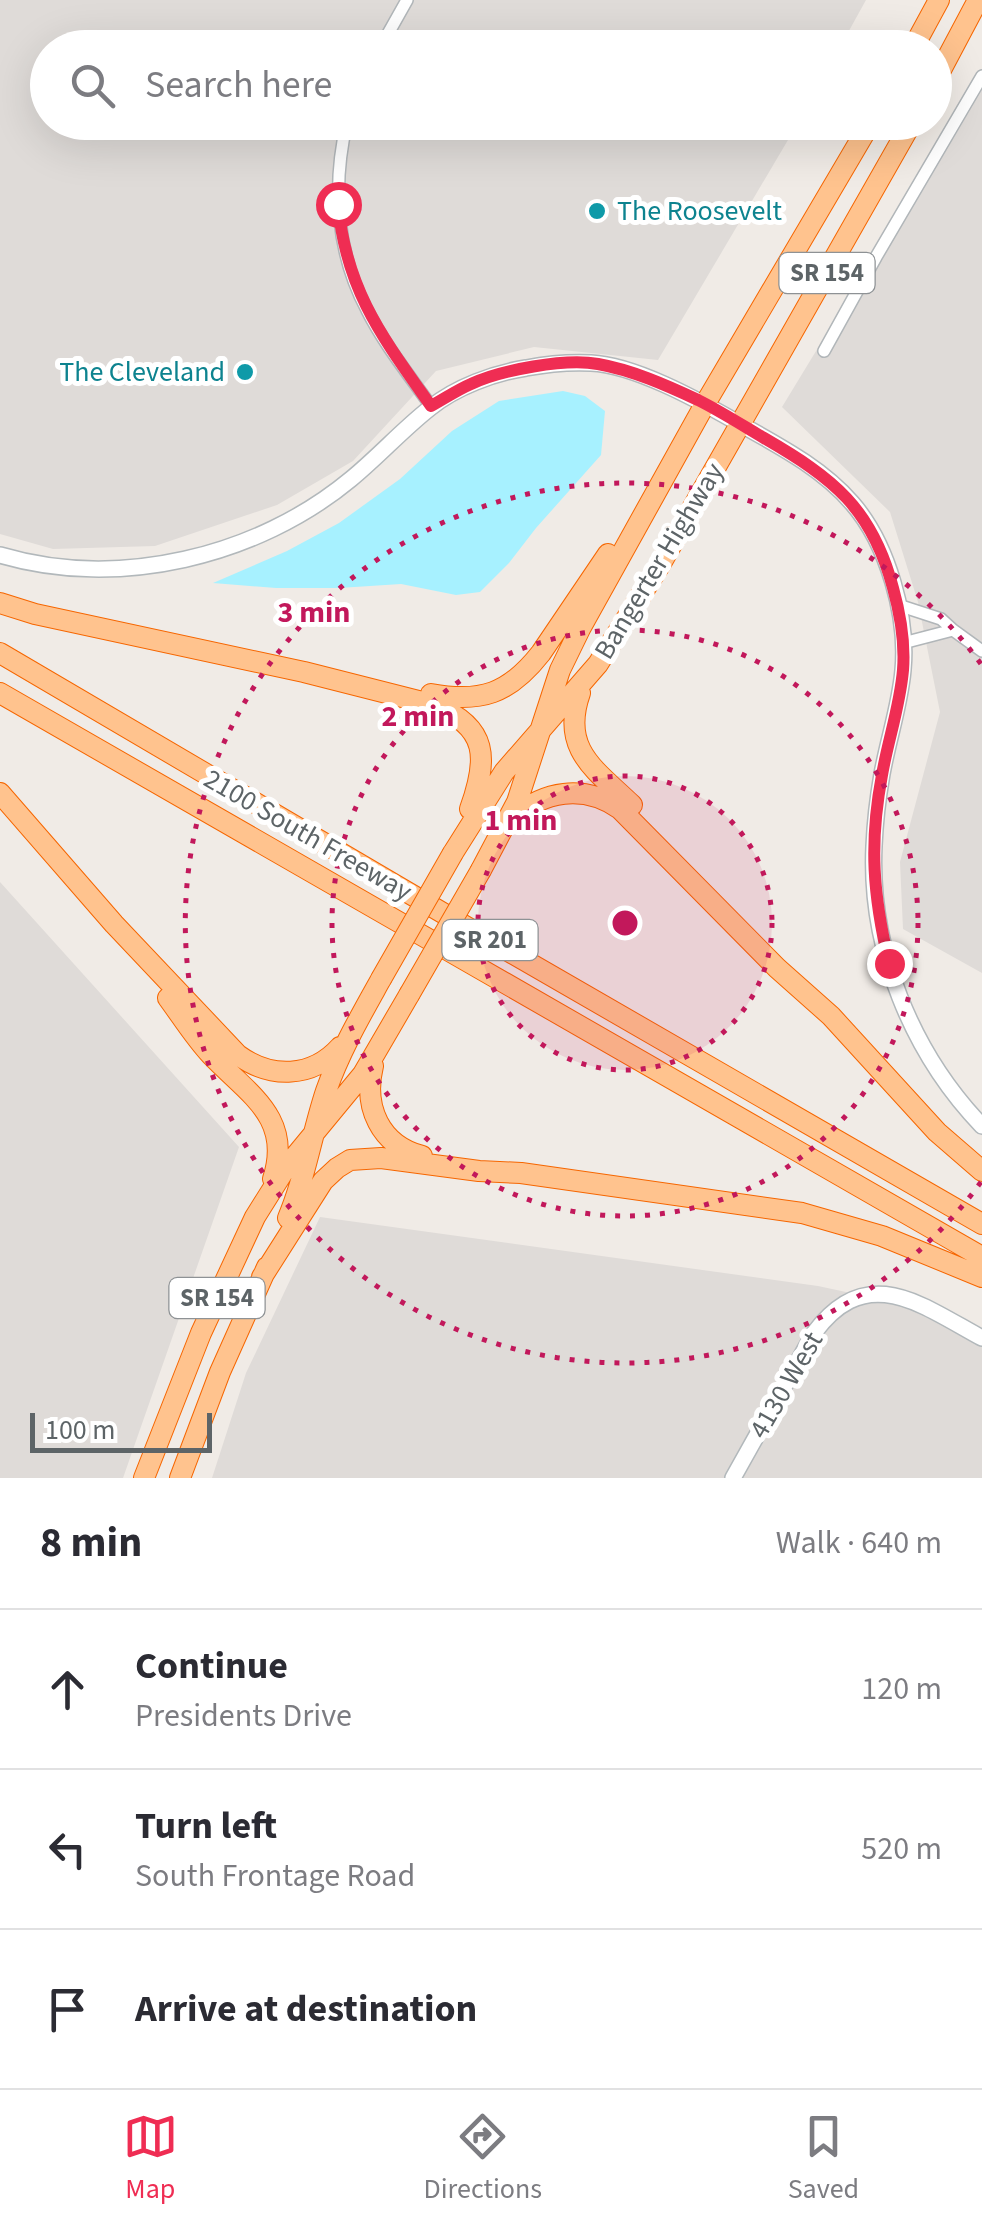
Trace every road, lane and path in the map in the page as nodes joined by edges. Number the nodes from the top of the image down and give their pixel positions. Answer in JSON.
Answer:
{"nodes":[{"id":1,"x":407,"y":0,"type":"edge"},
{"id":2,"x":939,"y":0,"type":"edge"},
{"id":3,"x":978,"y":0,"type":"edge"},
{"id":4,"x":390,"y":30,"type":"edge"},
{"id":5,"x":923,"y":30,"type":"edge"},
{"id":6,"x":952,"y":49,"type":"edge"},
{"id":7,"x":982,"y":76,"type":"edge"},
{"id":8,"x":952,"y":127,"type":"edge"},
{"id":9,"x":345,"y":140,"type":"edge"},
{"id":10,"x":860,"y":140,"type":"edge"},
{"id":11,"x":902,"y":140,"type":"edge"},
{"id":12,"x":945,"y":140,"type":"edge"},
{"id":13,"x":824,"y":350,"type":"dead end"},
{"id":14,"x":705,"y":404,"type":"junction"},
{"id":15,"x":431,"y":406,"type":"junction"},
{"id":16,"x":741,"y":424,"type":"junction"},
{"id":17,"x":679,"y":449,"type":"junction"},
{"id":18,"x":0,"y":555,"type":"edge"},
{"id":19,"x":0,"y":603,"type":"edge"},
{"id":20,"x":898,"y":606,"type":"junction"},
{"id":21,"x":953,"y":630,"type":"junction"},
{"id":22,"x":902,"y":643,"type":"junction"},
{"id":23,"x":982,"y":651,"type":"edge"},
{"id":24,"x":0,"y":653,"type":"edge"},
{"id":25,"x":304,"y":672,"type":"junction"},
{"id":26,"x":584,"y":682,"type":"junction"},
{"id":27,"x":0,"y":693,"type":"edge"},
{"id":28,"x":541,"y":730,"type":"junction"},
{"id":29,"x":0,"y":793,"type":"edge"},
{"id":30,"x":507,"y":825,"type":"junction"},
{"id":31,"x":453,"y":853,"type":"junction"},
{"id":32,"x":114,"y":924,"type":"junction"},
{"id":33,"x":776,"y":968,"type":"junction"},
{"id":34,"x":348,"y":1038,"type":"junction"},
{"id":35,"x":376,"y":1054,"type":"junction"},
{"id":36,"x":982,"y":1126,"type":"edge"},
{"id":37,"x":316,"y":1131,"type":"junction"},
{"id":38,"x":982,"y":1171,"type":"edge"},
{"id":39,"x":520,"y":1173,"type":"junction"},
{"id":40,"x":269,"y":1192,"type":"junction"},
{"id":41,"x":982,"y":1224,"type":"edge"},
{"id":42,"x":982,"y":1257,"type":"edge"},
{"id":43,"x":262,"y":1276,"type":"junction"},
{"id":44,"x":982,"y":1278,"type":"edge"},
{"id":45,"x":982,"y":1338,"type":"edge"},
{"id":46,"x":144,"y":1478,"type":"edge"},
{"id":47,"x":180,"y":1478,"type":"edge"},
{"id":48,"x":733,"y":1478,"type":"edge"}],
"edges":[{"from":1,"to":4,"type":"street"},
{"from":2,"to":5,"type":"highway"},
{"from":3,"to":6,"type":"highway"},
{"from":7,"to":8,"type":"street"},
{"from":9,"to":15,"type":"street"},
{"from":10,"to":14,"type":"highway","name":"Bangerter Highway","number":"SR 154"},
{"from":11,"to":16,"type":"highway","name":"Bangerter Highway","number":"SR 154"},
{"from":12,"to":13,"type":"street"},
{"from":14,"to":15,"type":"street"},
{"from":14,"to":16,"type":"street"},
{"from":14,"to":17,"type":"highway","name":"Bangerter Highway","number":"SR 154"},
{"from":15,"to":18,"type":"street"},
{"from":16,"to":20,"type":"street"},
{"from":16,"to":26,"type":"highway","name":"Bangerter Highway","number":"SR 154"},
{"from":17,"to":25,"type":"highway"},
{"from":17,"to":28,"type":"highway","name":"Bangerter Highway","number":"SR 154"},
{"from":19,"to":25,"type":"highway"},
{"from":20,"to":21,"type":"street"},
{"from":20,"to":22,"type":"street"},
{"from":21,"to":22,"type":"street"},
{"from":21,"to":23,"type":"street"},
{"from":22,"to":36,"type":"street"},
{"from":24,"to":41,"type":"highway","name":"2100 South Freeway","number":"SR 201"},
{"from":25,"to":31,"type":"highway"},
{"from":26,"to":28,"type":"highway","name":"Bangerter Highway","number":"SR 154"},
{"from":26,"to":33,"type":"highway"},
{"from":27,"to":42,"type":"highway","name":"2100 South Freeway","number":"SR 201"},
{"from":28,"to":30,"type":"highway","name":"Bangerter Highway","number":"SR 154"},
{"from":28,"to":31,"type":"highway","name":"Bangerter Highway","number":"SR 154"},
{"from":29,"to":32,"type":"highway"},
{"from":30,"to":33,"type":"highway"},
{"from":30,"to":35,"type":"highway","name":"Bangerter Highway","number":"SR 154","bridge":true},
{"from":31,"to":34,"type":"highway","name":"Bangerter Highway","number":"SR 154","bridge":true},
{"from":32,"to":34,"type":"highway"},
{"from":32,"to":40,"type":"highway"},
{"from":33,"to":38,"type":"highway"},
{"from":34,"to":37,"type":"highway","name":"Bangerter Highway","number":"SR 154"},
{"from":35,"to":37,"type":"highway","name":"Bangerter Highway","number":"SR 154"},
{"from":35,"to":39,"type":"highway"},
{"from":37,"to":40,"type":"highway","name":"Bangerter Highway","number":"SR 154"},
{"from":37,"to":43,"type":"highway","name":"Bangerter Highway","number":"SR 154"},
{"from":39,"to":43,"type":"highway"},
{"from":39,"to":44,"type":"highway"},
{"from":40,"to":46,"type":"highway","name":"Bangerter Highway","number":"SR 154"},
{"from":43,"to":47,"type":"highway","name":"Bangerter Highway","number":"SR 154"},
{"from":45,"to":48,"type":"street","name":"4130 West"}]}
